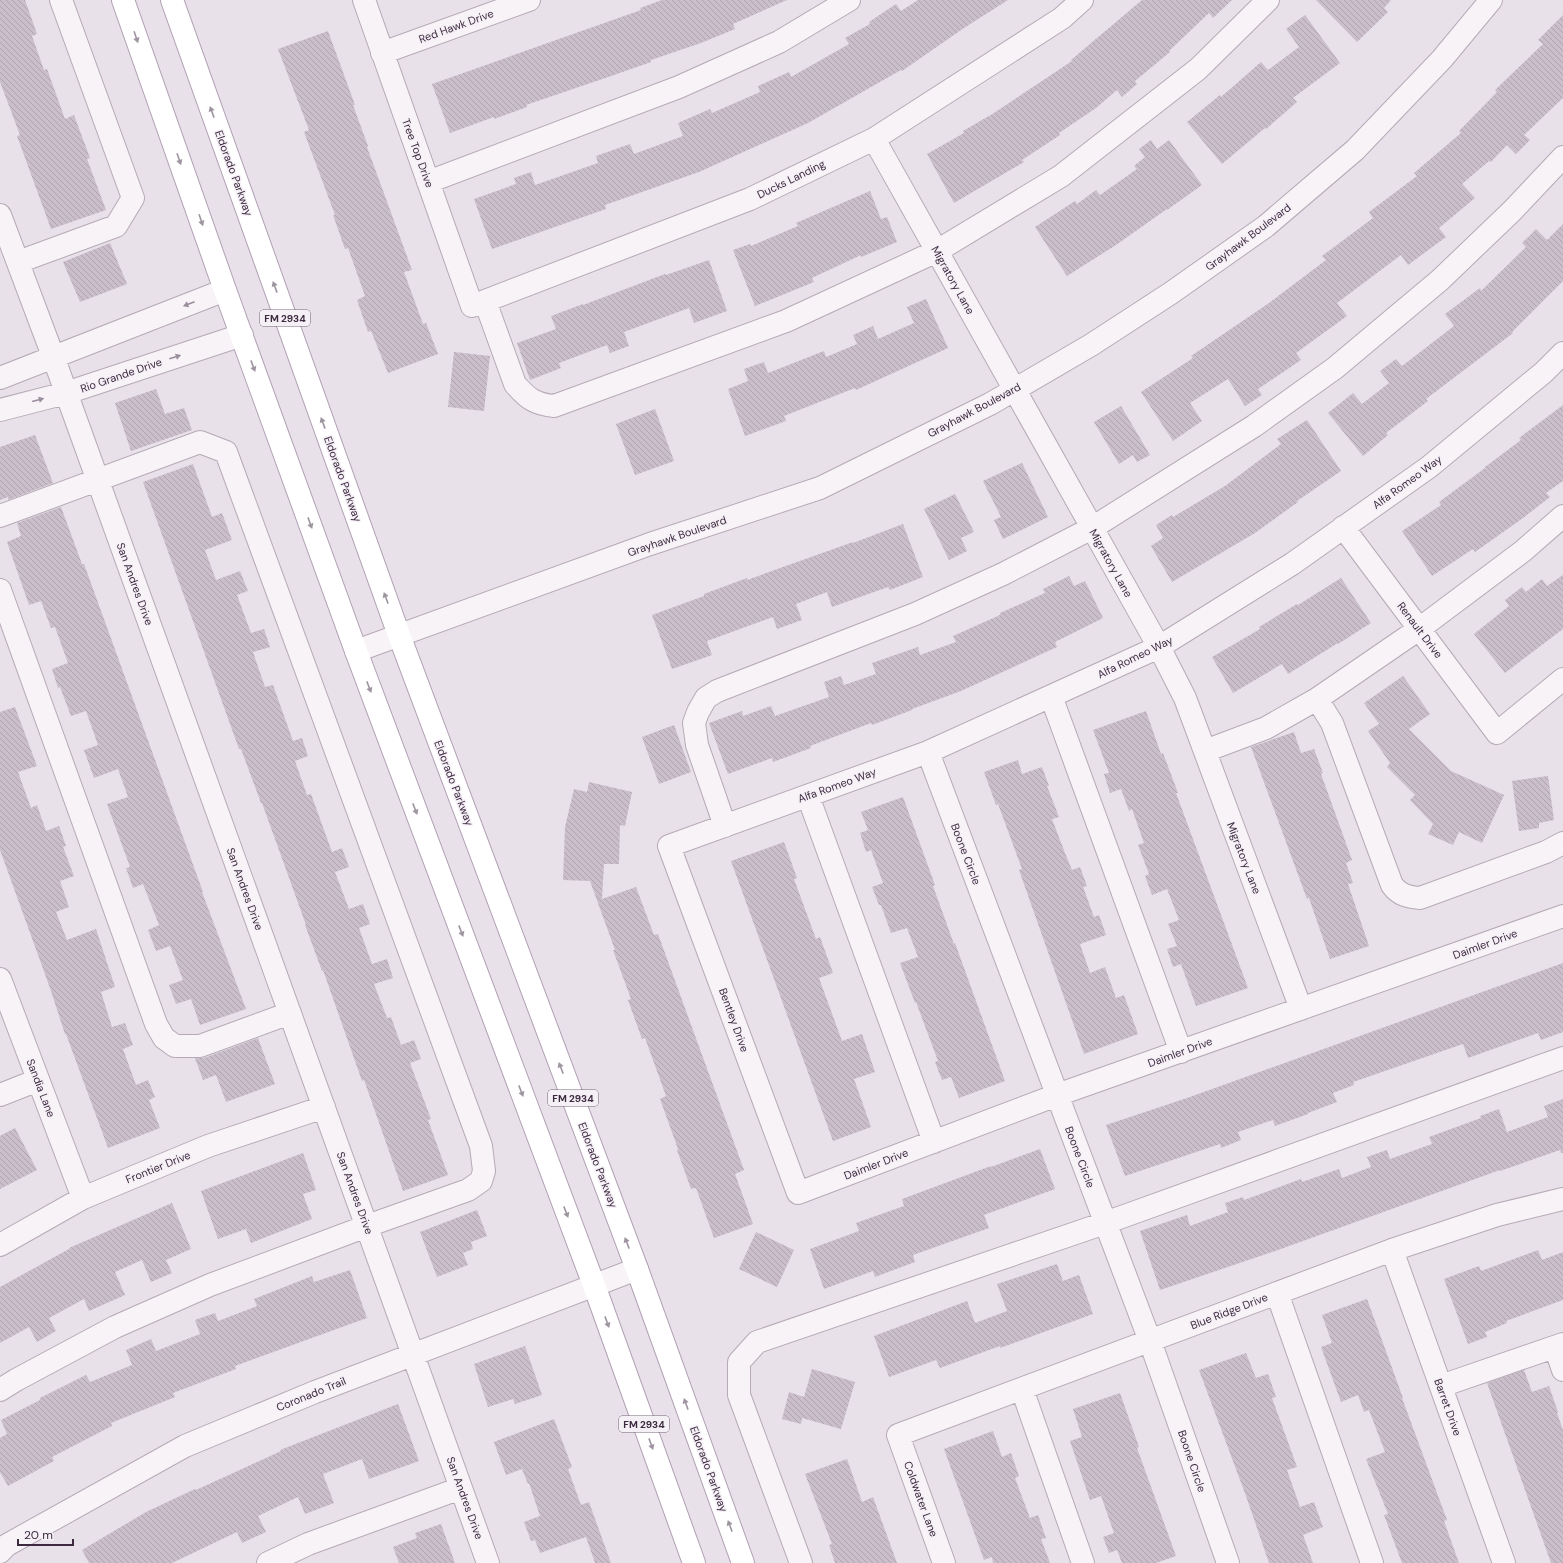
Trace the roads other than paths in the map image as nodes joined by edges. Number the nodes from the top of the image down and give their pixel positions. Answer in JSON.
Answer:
{"nodes":[{"id":1,"x":61,"y":0,"type":"edge"},
{"id":2,"x":123,"y":0,"type":"edge"},
{"id":3,"x":172,"y":0,"type":"edge"},
{"id":4,"x":364,"y":0,"type":"edge"},
{"id":5,"x":529,"y":0,"type":"edge"},
{"id":6,"x":849,"y":0,"type":"edge"},
{"id":7,"x":1082,"y":0,"type":"edge"},
{"id":8,"x":1268,"y":0,"type":"edge"},
{"id":9,"x":1491,"y":0,"type":"edge"},
{"id":10,"x":382,"y":53,"type":"junction"},
{"id":11,"x":874,"y":139,"type":"junction"},
{"id":12,"x":1563,"y":157,"type":"edge"},
{"id":13,"x":428,"y":182,"type":"junction"},
{"id":14,"x":0,"y":215,"type":"edge"},
{"id":15,"x":937,"y":251,"type":"junction"},
{"id":16,"x":18,"y":262,"type":"junction"},
{"id":17,"x":225,"y":290,"type":"junction"},
{"id":18,"x":479,"y":304,"type":"junction"},
{"id":19,"x":242,"y":334,"type":"junction"},
{"id":20,"x":1563,"y":353,"type":"edge"},
{"id":21,"x":53,"y":356,"type":"junction"},
{"id":22,"x":0,"y":378,"type":"edge"},
{"id":23,"x":1014,"y":389,"type":"junction"},
{"id":24,"x":66,"y":393,"type":"junction"},
{"id":25,"x":0,"y":410,"type":"edge"},
{"id":26,"x":98,"y":480,"type":"junction"},
{"id":27,"x":0,"y":516,"type":"edge"},
{"id":28,"x":1563,"y":516,"type":"edge"},
{"id":29,"x":1343,"y":527,"type":"junction"},
{"id":30,"x":1092,"y":528,"type":"junction"},
{"id":31,"x":0,"y":590,"type":"edge"},
{"id":32,"x":1419,"y":629,"type":"junction"},
{"id":33,"x":399,"y":635,"type":"junction"},
{"id":34,"x":1159,"y":647,"type":"junction"},
{"id":35,"x":356,"y":651,"type":"junction"},
{"id":36,"x":1563,"y":679,"type":"edge"},
{"id":37,"x":1051,"y":696,"type":"junction"},
{"id":38,"x":1317,"y":699,"type":"junction"},
{"id":39,"x":1204,"y":751,"type":"junction"},
{"id":40,"x":928,"y":752,"type":"junction"},
{"id":41,"x":808,"y":796,"type":"junction"},
{"id":42,"x":725,"y":826,"type":"junction"},
{"id":43,"x":1563,"y":843,"type":"edge"},
{"id":44,"x":669,"y":846,"type":"joint"},
{"id":45,"x":1563,"y":916,"type":"edge"},
{"id":46,"x":0,"y":979,"type":"edge"},
{"id":47,"x":1301,"y":1009,"type":"junction"},
{"id":48,"x":290,"y":1013,"type":"junction"},
{"id":49,"x":1181,"y":1052,"type":"junction"},
{"id":50,"x":1563,"y":1058,"type":"edge"},
{"id":51,"x":38,"y":1080,"type":"junction"},
{"id":52,"x":0,"y":1095,"type":"edge"},
{"id":53,"x":1057,"y":1096,"type":"junction"},
{"id":54,"x":324,"y":1107,"type":"junction"},
{"id":55,"x":934,"y":1142,"type":"junction"},
{"id":56,"x":798,"y":1193,"type":"joint"},
{"id":57,"x":83,"y":1198,"type":"junction"},
{"id":58,"x":1563,"y":1199,"type":"edge"},
{"id":59,"x":1105,"y":1224,"type":"junction"},
{"id":60,"x":366,"y":1226,"type":"junction"},
{"id":61,"x":0,"y":1245,"type":"edge"},
{"id":62,"x":1392,"y":1250,"type":"junction"},
{"id":63,"x":637,"y":1269,"type":"junction"},
{"id":64,"x":594,"y":1285,"type":"junction"},
{"id":65,"x":1277,"y":1293,"type":"junction"},
{"id":66,"x":1150,"y":1341,"type":"junction"},
{"id":67,"x":1559,"y":1345,"type":"edge"},
{"id":68,"x":413,"y":1354,"type":"junction"},
{"id":69,"x":1563,"y":1370,"type":"edge"},
{"id":70,"x":1440,"y":1386,"type":"junction"},
{"id":71,"x":1022,"y":1389,"type":"junction"},
{"id":72,"x":0,"y":1390,"type":"edge"},
{"id":73,"x":898,"y":1435,"type":"joint"},
{"id":74,"x":461,"y":1488,"type":"junction"},
{"id":75,"x":0,"y":1552,"type":"edge"},
{"id":76,"x":268,"y":1563,"type":"edge"},
{"id":77,"x":488,"y":1563,"type":"edge"},
{"id":78,"x":694,"y":1563,"type":"edge"},
{"id":79,"x":743,"y":1563,"type":"edge"},
{"id":80,"x":801,"y":1563,"type":"edge"},
{"id":81,"x":944,"y":1563,"type":"edge"},
{"id":82,"x":1083,"y":1563,"type":"edge"},
{"id":83,"x":1228,"y":1563,"type":"edge"},
{"id":84,"x":1372,"y":1563,"type":"edge"},
{"id":85,"x":1504,"y":1563,"type":"edge"}],
"edges":[{"from":1,"to":16,"type":"street"},
{"from":2,"to":17,"type":"main road","number":"FM 2934","one_way":true},
{"from":33,"to":3,"type":"main road","name":"Eldorado Parkway","number":"FM 2934","one_way":true},
{"from":4,"to":10,"type":"street","name":"Tree Top Drive"},
{"from":5,"to":10,"type":"street","name":"Red Hawk Drive"},
{"from":6,"to":13,"type":"street"},
{"from":7,"to":11,"type":"street","name":"Ducks Landing"},
{"from":8,"to":15,"type":"street","name":"Tree Top Drive"},
{"from":9,"to":23,"type":"street","name":"Grayhawk Boulevard"},
{"from":10,"to":13,"type":"street","name":"Tree Top Drive"},
{"from":11,"to":15,"type":"street","name":"Migratory Lane"},
{"from":11,"to":18,"type":"street","name":"Ducks Landing"},
{"from":12,"to":30,"type":"street"},
{"from":13,"to":18,"type":"street","name":"Tree Top Drive"},
{"from":14,"to":16,"type":"street","name":"San Andres Drive"},
{"from":15,"to":18,"type":"street","name":"Tree Top Drive"},
{"from":15,"to":23,"type":"street","name":"Migratory Lane"},
{"from":16,"to":21,"type":"street","name":"San Andres Drive"},
{"from":17,"to":19,"type":"main road","number":"FM 2934"},
{"from":17,"to":21,"type":"street","one_way":true},
{"from":24,"to":19,"type":"street","name":"Rio Grande Drive","one_way":true},
{"from":19,"to":35,"type":"main road","number":"FM 2934","one_way":true},
{"from":20,"to":29,"type":"street","name":"Alfa Romeo Way"},
{"from":21,"to":22,"type":"street"},
{"from":21,"to":24,"type":"street","name":"San Andres Drive"},
{"from":23,"to":30,"type":"street","name":"Migratory Lane"},
{"from":23,"to":33,"type":"street","name":"Grayhawk Boulevard"},
{"from":25,"to":24,"type":"street","name":"Rio Grande Drive","one_way":true},
{"from":24,"to":26,"type":"street","name":"San Andres Drive"},
{"from":26,"to":27,"type":"street"},
{"from":26,"to":48,"type":"street","name":"San Andres Drive"},
{"from":26,"to":60,"type":"street"},
{"from":28,"to":32,"type":"street"},
{"from":29,"to":32,"type":"street","name":"Renault Drive"},
{"from":29,"to":34,"type":"street","name":"Alfa Romeo Way"},
{"from":30,"to":34,"type":"street","name":"Migratory Lane"},
{"from":30,"to":42,"type":"street"},
{"from":31,"to":48,"type":"street"},
{"from":32,"to":36,"type":"street","name":"Renault Drive"},
{"from":32,"to":38,"type":"street"},
{"from":33,"to":35,"type":"street","name":"Grayhawk Boulevard"},
{"from":63,"to":33,"type":"main road","name":"Eldorado Parkway","number":"FM 2934","one_way":true},
{"from":34,"to":37,"type":"street","name":"Alfa Romeo Way"},
{"from":34,"to":39,"type":"street","name":"Migratory Lane"},
{"from":35,"to":64,"type":"main road","number":"FM 2934","one_way":true},
{"from":37,"to":40,"type":"street","name":"Alfa Romeo Way"},
{"from":37,"to":49,"type":"street"},
{"from":38,"to":39,"type":"street"},
{"from":38,"to":43,"type":"street"},
{"from":39,"to":47,"type":"street","name":"Migratory Lane"},
{"from":40,"to":41,"type":"street","name":"Alfa Romeo Way"},
{"from":40,"to":53,"type":"street","name":"Boone Circle"},
{"from":41,"to":42,"type":"street","name":"Alfa Romeo Way"},
{"from":41,"to":55,"type":"street"},
{"from":42,"to":44,"type":"street","name":"Alfa Romeo Way"},
{"from":44,"to":56,"type":"street","name":"Bentley Drive"},
{"from":45,"to":47,"type":"street","name":"Daimler Drive"},
{"from":46,"to":51,"type":"street","name":"Sandia Lane"},
{"from":47,"to":49,"type":"street","name":"Daimler Drive"},
{"from":48,"to":54,"type":"street","name":"San Andres Drive"},
{"from":49,"to":53,"type":"street","name":"Daimler Drive"},
{"from":50,"to":59,"type":"street"},
{"from":51,"to":52,"type":"street"},
{"from":51,"to":57,"type":"street","name":"Sandia Lane"},
{"from":53,"to":55,"type":"street","name":"Daimler Drive"},
{"from":53,"to":59,"type":"street","name":"Boone Circle"},
{"from":54,"to":57,"type":"street","name":"Frontier Drive"},
{"from":54,"to":60,"type":"street","name":"San Andres Drive"},
{"from":55,"to":56,"type":"street","name":"Daimler Drive"},
{"from":57,"to":61,"type":"street","name":"Frontier Drive"},
{"from":58,"to":62,"type":"street","name":"Blue Ridge Drive"},
{"from":59,"to":66,"type":"street","name":"Boone Circle"},
{"from":59,"to":80,"type":"street"},
{"from":60,"to":68,"type":"street","name":"San Andres Drive"},
{"from":60,"to":72,"type":"street"},
{"from":62,"to":65,"type":"street","name":"Blue Ridge Drive"},
{"from":62,"to":70,"type":"street","name":"Barret Drive"},
{"from":63,"to":64,"type":"street","name":"Coronado Trail"},
{"from":79,"to":63,"type":"main road","name":"Eldorado Parkway","number":"FM 2934","one_way":true},
{"from":64,"to":68,"type":"street","name":"Coronado Trail"},
{"from":64,"to":78,"type":"main road","number":"FM 2934","one_way":true},
{"from":65,"to":66,"type":"street","name":"Blue Ridge Drive"},
{"from":65,"to":84,"type":"street"},
{"from":66,"to":71,"type":"street","name":"Blue Ridge Drive"},
{"from":66,"to":83,"type":"street","name":"Boone Circle"},
{"from":67,"to":69,"type":"street"},
{"from":67,"to":70,"type":"street"},
{"from":68,"to":74,"type":"street","name":"San Andres Drive"},
{"from":68,"to":75,"type":"street","name":"Coronado Trail"},
{"from":70,"to":85,"type":"street","name":"Barret Drive"},
{"from":71,"to":73,"type":"street","name":"Blue Ridge Drive"},
{"from":71,"to":82,"type":"street"},
{"from":73,"to":81,"type":"street","name":"Coldwater Lane"},
{"from":74,"to":76,"type":"street"},
{"from":74,"to":77,"type":"street","name":"San Andres Drive"}]}
